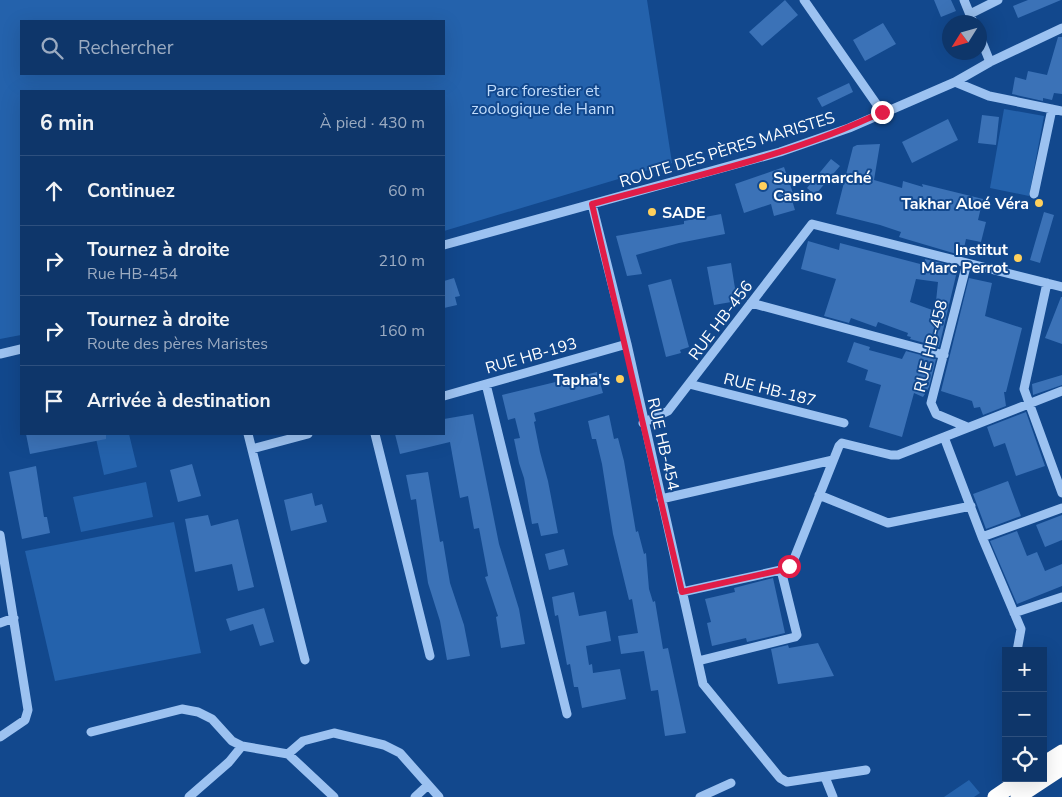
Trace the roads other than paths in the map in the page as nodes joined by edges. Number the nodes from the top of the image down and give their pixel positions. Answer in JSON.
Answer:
{"nodes":[{"id":1,"x":804,"y":0,"type":"edge"},
{"id":2,"x":964,"y":0,"type":"edge"},
{"id":3,"x":998,"y":0,"type":"edge"},
{"id":4,"x":970,"y":14,"type":"joint"},
{"id":5,"x":1062,"y":28,"type":"edge"},
{"id":6,"x":987,"y":54,"type":"edge"},
{"id":7,"x":990,"y":62,"type":"junction"},
{"id":8,"x":955,"y":82,"type":"junction"},
{"id":9,"x":1052,"y":109,"type":"junction"},
{"id":10,"x":1062,"y":111,"type":"edge"},
{"id":11,"x":882,"y":112,"type":"junction"},
{"id":12,"x":1034,"y":194,"type":"dead end"},
{"id":13,"x":592,"y":204,"type":"junction"},
{"id":14,"x":445,"y":245,"type":"edge"},
{"id":15,"x":967,"y":263,"type":"junction"},
{"id":16,"x":1047,"y":283,"type":"junction"},
{"id":17,"x":1062,"y":287,"type":"edge"},
{"id":18,"x":751,"y":303,"type":"junction"},
{"id":19,"x":626,"y":344,"type":"junction"},
{"id":20,"x":20,"y":349,"type":"edge"},
{"id":21,"x":0,"y":354,"type":"edge"},
{"id":22,"x":944,"y":356,"type":"junction"},
{"id":23,"x":486,"y":384,"type":"junction"},
{"id":24,"x":689,"y":384,"type":"junction"},
{"id":25,"x":1062,"y":391,"type":"edge"},
{"id":26,"x":445,"y":396,"type":"edge"},
{"id":27,"x":1030,"y":405,"type":"junction"},
{"id":28,"x":642,"y":423,"type":"junction"},
{"id":29,"x":844,"y":423,"type":"dead end"},
{"id":30,"x":966,"y":427,"type":"junction"},
{"id":31,"x":248,"y":435,"type":"edge"},
{"id":32,"x":304,"y":435,"type":"edge"},
{"id":33,"x":375,"y":435,"type":"edge"},
{"id":34,"x":944,"y":437,"type":"junction"},
{"id":35,"x":252,"y":450,"type":"junction"},
{"id":36,"x":833,"y":460,"type":"junction"},
{"id":37,"x":1058,"y":468,"type":"edge"},
{"id":38,"x":1062,"y":494,"type":"edge"},
{"id":39,"x":819,"y":495,"type":"junction"},
{"id":40,"x":661,"y":499,"type":"junction"},
{"id":41,"x":971,"y":506,"type":"junction"},
{"id":42,"x":1062,"y":508,"type":"edge"},
{"id":43,"x":0,"y":535,"type":"edge"},
{"id":44,"x":982,"y":537,"type":"junction"},
{"id":45,"x":781,"y":570,"type":"junction"},
{"id":46,"x":682,"y":592,"type":"junction"},
{"id":47,"x":1062,"y":597,"type":"edge"},
{"id":48,"x":1014,"y":613,"type":"junction"},
{"id":49,"x":14,"y":618,"type":"junction"},
{"id":50,"x":0,"y":623,"type":"edge"},
{"id":51,"x":1018,"y":647,"type":"edge"},
{"id":52,"x":430,"y":656,"type":"dead end"},
{"id":53,"x":305,"y":660,"type":"dead end"},
{"id":54,"x":698,"y":661,"type":"junction"},
{"id":55,"x":567,"y":714,"type":"dead end"},
{"id":56,"x":91,"y":732,"type":"dead end"},
{"id":57,"x":0,"y":737,"type":"edge"},
{"id":58,"x":242,"y":746,"type":"junction"},
{"id":59,"x":1062,"y":752,"type":"edge"},
{"id":60,"x":288,"y":754,"type":"junction"},
{"id":61,"x":1047,"y":761,"type":"edge"},
{"id":62,"x":1062,"y":768,"type":"edge"},
{"id":63,"x":866,"y":770,"type":"dead end"},
{"id":64,"x":825,"y":777,"type":"junction"},
{"id":65,"x":1016,"y":782,"type":"edge"},
{"id":66,"x":731,"y":783,"type":"dead end"},
{"id":67,"x":428,"y":785,"type":"junction"},
{"id":68,"x":188,"y":797,"type":"edge"},
{"id":69,"x":334,"y":797,"type":"edge"},
{"id":70,"x":415,"y":797,"type":"edge"},
{"id":71,"x":440,"y":797,"type":"edge"},
{"id":72,"x":700,"y":797,"type":"edge"},
{"id":73,"x":833,"y":797,"type":"edge"},
{"id":74,"x":995,"y":797,"type":"edge"},
{"id":75,"x":1018,"y":797,"type":"edge"}],
"edges":[{"from":1,"to":11,"type":"street"},
{"from":2,"to":4,"type":"street"},
{"from":3,"to":4,"type":"street"},
{"from":5,"to":7,"type":"street","name":"ROUTE DES PÈRES MARISTES"},
{"from":6,"to":7,"type":"street"},
{"from":7,"to":8,"type":"street","name":"ROUTE DES PÈRES MARISTES"},
{"from":8,"to":9,"type":"street"},
{"from":8,"to":11,"type":"street","name":"ROUTE DES PÈRES MARISTES"},
{"from":9,"to":10,"type":"street"},
{"from":9,"to":12,"type":"street"},
{"from":11,"to":13,"type":"street","name":"ROUTE DES PÈRES MARISTES"},
{"from":13,"to":14,"type":"street","name":"ROUTE DES PÈRES MARISTES"},
{"from":13,"to":19,"type":"street","name":"RUE HB-454"},
{"from":15,"to":16,"type":"street"},
{"from":15,"to":18,"type":"street","name":"RUE HB-456"},
{"from":15,"to":22,"type":"street","name":"RUE HB-458"},
{"from":16,"to":17,"type":"street"},
{"from":16,"to":27,"type":"street"},
{"from":18,"to":22,"type":"street"},
{"from":18,"to":24,"type":"street","name":"RUE HB-456"},
{"from":19,"to":23,"type":"street","name":"RUE HB-193"},
{"from":19,"to":28,"type":"street","name":"RUE HB-454"},
{"from":20,"to":21,"type":"street"},
{"from":22,"to":30,"type":"street","name":"RUE HB-458"},
{"from":23,"to":26,"type":"street","name":"RUE HB-193"},
{"from":23,"to":55,"type":"street"},
{"from":24,"to":28,"type":"street","name":"RUE HB-456"},
{"from":24,"to":29,"type":"street","name":"RUE HB-187"},
{"from":25,"to":27,"type":"street"},
{"from":27,"to":30,"type":"street"},
{"from":27,"to":37,"type":"street"},
{"from":28,"to":40,"type":"street","name":"RUE HB-454"},
{"from":30,"to":34,"type":"street"},
{"from":31,"to":35,"type":"street"},
{"from":32,"to":35,"type":"street"},
{"from":33,"to":52,"type":"street"},
{"from":34,"to":36,"type":"street"},
{"from":34,"to":41,"type":"street"},
{"from":35,"to":53,"type":"street"},
{"from":36,"to":39,"type":"street"},
{"from":36,"to":40,"type":"street"},
{"from":37,"to":38,"type":"street"},
{"from":39,"to":41,"type":"street"},
{"from":39,"to":45,"type":"street"},
{"from":40,"to":46,"type":"street","name":"RUE HB-454"},
{"from":41,"to":44,"type":"street"},
{"from":42,"to":44,"type":"street"},
{"from":43,"to":49,"type":"street"},
{"from":44,"to":48,"type":"street"},
{"from":45,"to":46,"type":"street"},
{"from":45,"to":54,"type":"street"},
{"from":46,"to":54,"type":"street","name":"RUE HB-454"},
{"from":47,"to":48,"type":"street"},
{"from":48,"to":51,"type":"street"},
{"from":49,"to":50,"type":"street"},
{"from":49,"to":57,"type":"street"},
{"from":54,"to":64,"type":"street","name":"RUE HB-454"},
{"from":56,"to":58,"type":"street"},
{"from":58,"to":60,"type":"street"},
{"from":58,"to":68,"type":"street"},
{"from":59,"to":61,"type":"highway"},
{"from":60,"to":67,"type":"street"},
{"from":60,"to":69,"type":"street"},
{"from":62,"to":75,"type":"highway"},
{"from":63,"to":64,"type":"street","name":"RUE HB-454"},
{"from":64,"to":73,"type":"street"},
{"from":65,"to":74,"type":"highway"},
{"from":66,"to":72,"type":"street"},
{"from":67,"to":70,"type":"street"},
{"from":67,"to":71,"type":"street"}]}
